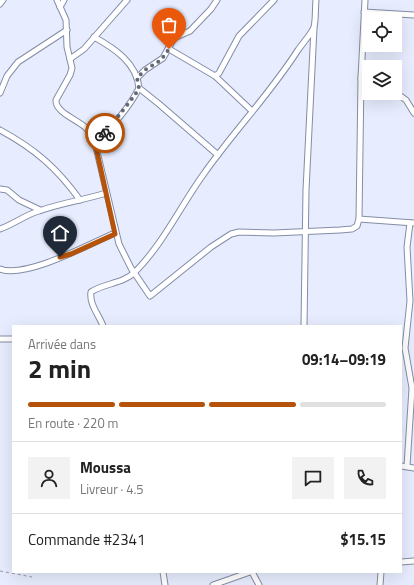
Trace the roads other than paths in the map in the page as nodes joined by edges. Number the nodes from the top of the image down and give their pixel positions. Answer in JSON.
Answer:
{"nodes":[{"id":1,"x":3,"y":0,"type":"edge"},
{"id":2,"x":57,"y":0,"type":"edge"},
{"id":3,"x":64,"y":0,"type":"edge"},
{"id":4,"x":127,"y":0,"type":"edge"},
{"id":5,"x":217,"y":0,"type":"edge"},
{"id":6,"x":274,"y":0,"type":"edge"},
{"id":7,"x":316,"y":0,"type":"edge"},
{"id":8,"x":365,"y":0,"type":"edge"},
{"id":9,"x":0,"y":4,"type":"edge"},
{"id":10,"x":60,"y":7,"type":"junction"},
{"id":11,"x":364,"y":12,"type":"edge"},
{"id":12,"x":402,"y":14,"type":"edge"},
{"id":13,"x":414,"y":15,"type":"edge"},
{"id":14,"x":314,"y":28,"type":"junction"},
{"id":15,"x":67,"y":30,"type":"junction"},
{"id":16,"x":94,"y":37,"type":"junction"},
{"id":17,"x":169,"y":49,"type":"junction"},
{"id":18,"x":362,"y":52,"type":"edge"},
{"id":19,"x":70,"y":59,"type":"junction"},
{"id":20,"x":215,"y":76,"type":"junction"},
{"id":21,"x":137,"y":78,"type":"junction"},
{"id":22,"x":361,"y":78,"type":"joint"},
{"id":23,"x":139,"y":88,"type":"junction"},
{"id":24,"x":0,"y":93,"type":"edge"},
{"id":25,"x":402,"y":97,"type":"edge"},
{"id":26,"x":252,"y":111,"type":"junction"},
{"id":27,"x":414,"y":113,"type":"edge"},
{"id":28,"x":0,"y":130,"type":"edge"},
{"id":29,"x":95,"y":143,"type":"junction"},
{"id":30,"x":218,"y":155,"type":"junction"},
{"id":31,"x":0,"y":189,"type":"edge"},
{"id":32,"x":106,"y":193,"type":"junction"},
{"id":33,"x":80,"y":200,"type":"junction"},
{"id":34,"x":40,"y":210,"type":"junction"},
{"id":35,"x":359,"y":219,"type":"junction"},
{"id":36,"x":412,"y":223,"type":"edge"},
{"id":37,"x":0,"y":229,"type":"edge"},
{"id":38,"x":305,"y":231,"type":"junction"},
{"id":39,"x":115,"y":234,"type":"junction"},
{"id":40,"x":0,"y":269,"type":"edge"},
{"id":41,"x":134,"y":274,"type":"junction"},
{"id":42,"x":412,"y":282,"type":"edge"},
{"id":43,"x":102,"y":325,"type":"edge"},
{"id":44,"x":304,"y":325,"type":"edge"},
{"id":45,"x":12,"y":338,"type":"edge"},
{"id":46,"x":0,"y":339,"type":"edge"},
{"id":47,"x":402,"y":466,"type":"edge"},
{"id":48,"x":407,"y":466,"type":"junction"},
{"id":49,"x":414,"y":468,"type":"edge"},
{"id":50,"x":414,"y":561,"type":"edge"},
{"id":51,"x":402,"y":562,"type":"edge"},
{"id":52,"x":163,"y":573,"type":"edge"},
{"id":53,"x":248,"y":573,"type":"edge"},
{"id":54,"x":252,"y":573,"type":"edge"},
{"id":55,"x":381,"y":573,"type":"edge"},
{"id":56,"x":165,"y":585,"type":"edge"},
{"id":57,"x":213,"y":585,"type":"edge"},
{"id":58,"x":259,"y":585,"type":"edge"},
{"id":59,"x":380,"y":585,"type":"edge"}],
"edges":[{"from":1,"to":9,"type":"street"},
{"from":2,"to":10,"type":"street"},
{"from":3,"to":10,"type":"street"},
{"from":4,"to":16,"type":"street"},
{"from":5,"to":17,"type":"street"},
{"from":6,"to":20,"type":"street"},
{"from":7,"to":14,"type":"street"},
{"from":8,"to":11,"type":"street"},
{"from":10,"to":15,"type":"street"},
{"from":12,"to":13,"type":"street"},
{"from":14,"to":26,"type":"street"},
{"from":14,"to":38,"type":"street"},
{"from":15,"to":19,"type":"street"},
{"from":15,"to":24,"type":"street"},
{"from":16,"to":19,"type":"street"},
{"from":16,"to":21,"type":"street"},
{"from":17,"to":20,"type":"street"},
{"from":17,"to":21,"type":"street"},
{"from":18,"to":22,"type":"street"},
{"from":19,"to":29,"type":"street"},
{"from":20,"to":26,"type":"street"},
{"from":21,"to":23,"type":"street"},
{"from":22,"to":35,"type":"street"},
{"from":23,"to":29,"type":"street"},
{"from":23,"to":30,"type":"street"},
{"from":25,"to":27,"type":"street"},
{"from":26,"to":30,"type":"street"},
{"from":28,"to":33,"type":"street"},
{"from":29,"to":32,"type":"street"},
{"from":30,"to":41,"type":"street"},
{"from":31,"to":34,"type":"street"},
{"from":32,"to":33,"type":"street"},
{"from":32,"to":39,"type":"street"},
{"from":33,"to":34,"type":"street"},
{"from":34,"to":37,"type":"street"},
{"from":35,"to":36,"type":"street"},
{"from":35,"to":38,"type":"street"},
{"from":36,"to":42,"type":"street"},
{"from":38,"to":41,"type":"street"},
{"from":38,"to":44,"type":"street"},
{"from":39,"to":40,"type":"street"},
{"from":39,"to":41,"type":"street"},
{"from":41,"to":43,"type":"street"},
{"from":42,"to":48,"type":"street"},
{"from":45,"to":46,"type":"street"},
{"from":47,"to":48,"type":"street"},
{"from":48,"to":49,"type":"street"},
{"from":50,"to":51,"type":"street"},
{"from":52,"to":56,"type":"street"},
{"from":53,"to":57,"type":"street"},
{"from":54,"to":58,"type":"street"},
{"from":55,"to":59,"type":"street"}]}
